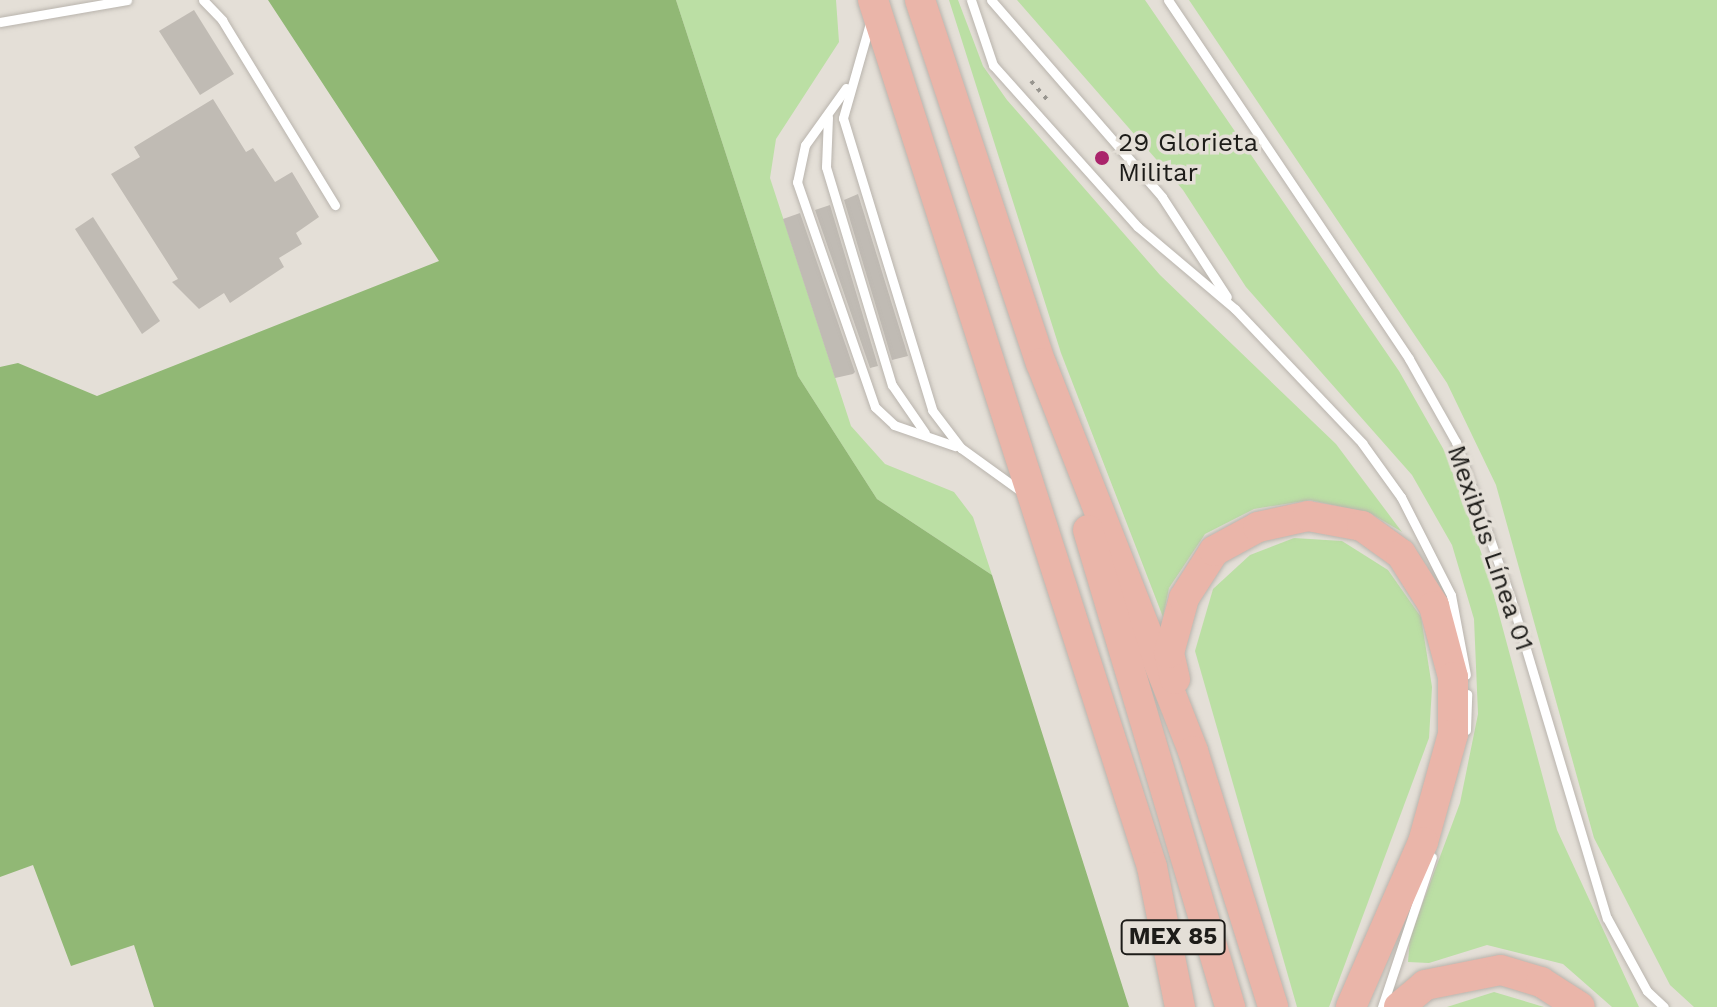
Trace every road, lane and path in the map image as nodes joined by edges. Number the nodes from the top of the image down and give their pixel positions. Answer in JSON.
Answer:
{"nodes":[{"id":1,"x":127,"y":0,"type":"edge"},
{"id":2,"x":203,"y":0,"type":"edge"},
{"id":3,"x":871,"y":0,"type":"edge"},
{"id":4,"x":920,"y":0,"type":"edge"},
{"id":5,"x":971,"y":0,"type":"edge"},
{"id":6,"x":991,"y":0,"type":"edge"},
{"id":7,"x":1168,"y":0,"type":"edge"},
{"id":8,"x":0,"y":22,"type":"edge"},
{"id":9,"x":858,"y":73,"type":"junction"},
{"id":10,"x":1031,"y":81,"type":"dead end"},
{"id":11,"x":830,"y":110,"type":"junction"},
{"id":12,"x":1059,"y":114,"type":"dead end"},
{"id":13,"x":335,"y":205,"type":"dead end"},
{"id":14,"x":1235,"y":309,"type":"junction"},
{"id":15,"x":1041,"y":363,"type":"junction"},
{"id":16,"x":927,"y":436,"type":"junction"},
{"id":17,"x":961,"y":448,"type":"junction"},
{"id":18,"x":1425,"y":541,"type":"junction"},
{"id":19,"x":1049,"y":545,"type":"junction"},
{"id":20,"x":1453,"y":677,"type":"junction"},
{"id":21,"x":1193,"y":751,"type":"junction"},
{"id":22,"x":1453,"y":787,"type":"dead end"},
{"id":23,"x":1441,"y":829,"type":"dead end"},
{"id":24,"x":1152,"y":867,"type":"junction"},
{"id":25,"x":1180,"y":1007,"type":"edge"},
{"id":26,"x":1195,"y":1007,"type":"edge"},
{"id":27,"x":1230,"y":1007,"type":"edge"},
{"id":28,"x":1273,"y":1007,"type":"edge"},
{"id":29,"x":1351,"y":1007,"type":"edge"},
{"id":30,"x":1382,"y":1007,"type":"edge"},
{"id":31,"x":1399,"y":1007,"type":"edge"},
{"id":32,"x":1580,"y":1007,"type":"edge"},
{"id":33,"x":1664,"y":1007,"type":"edge"}],
"edges":[{"from":1,"to":8,"type":"lane"},
{"from":2,"to":13,"type":"lane"},
{"from":3,"to":9,"type":"lane"},
{"from":3,"to":19,"type":"main road"},
{"from":4,"to":15,"type":"main road"},
{"from":5,"to":14,"type":"lane","name":"Mexibús Línea 01"},
{"from":6,"to":14,"type":"lane","name":"Mexibús Línea 01"},
{"from":7,"to":33,"type":"lane","name":"Mexibús Línea 01"},
{"from":9,"to":11,"type":"lane"},
{"from":9,"to":17,"type":"lane"},
{"from":10,"to":12,"type":"path"},
{"from":11,"to":16,"type":"lane"},
{"from":11,"to":16,"type":"lane"},
{"from":14,"to":18,"type":"lane","name":"Mexibús Línea 01"},
{"from":15,"to":21,"type":"main road"},
{"from":15,"to":27,"type":"main road"},
{"from":16,"to":17,"type":"lane"},
{"from":17,"to":19,"type":"lane"},
{"from":18,"to":20,"type":"lane","name":"Mexibús Línea 01"},
{"from":18,"to":22,"type":"lane","name":"Mexibús Línea 01"},
{"from":19,"to":24,"type":"main road"},
{"from":20,"to":21,"type":"main road"},
{"from":20,"to":29,"type":"main road"},
{"from":21,"to":28,"type":"main road"},
{"from":23,"to":30,"type":"lane"},
{"from":24,"to":25,"type":"main road"},
{"from":24,"to":26,"type":"main road","number":"MEX 85"},
{"from":31,"to":32,"type":"main road"}]}
